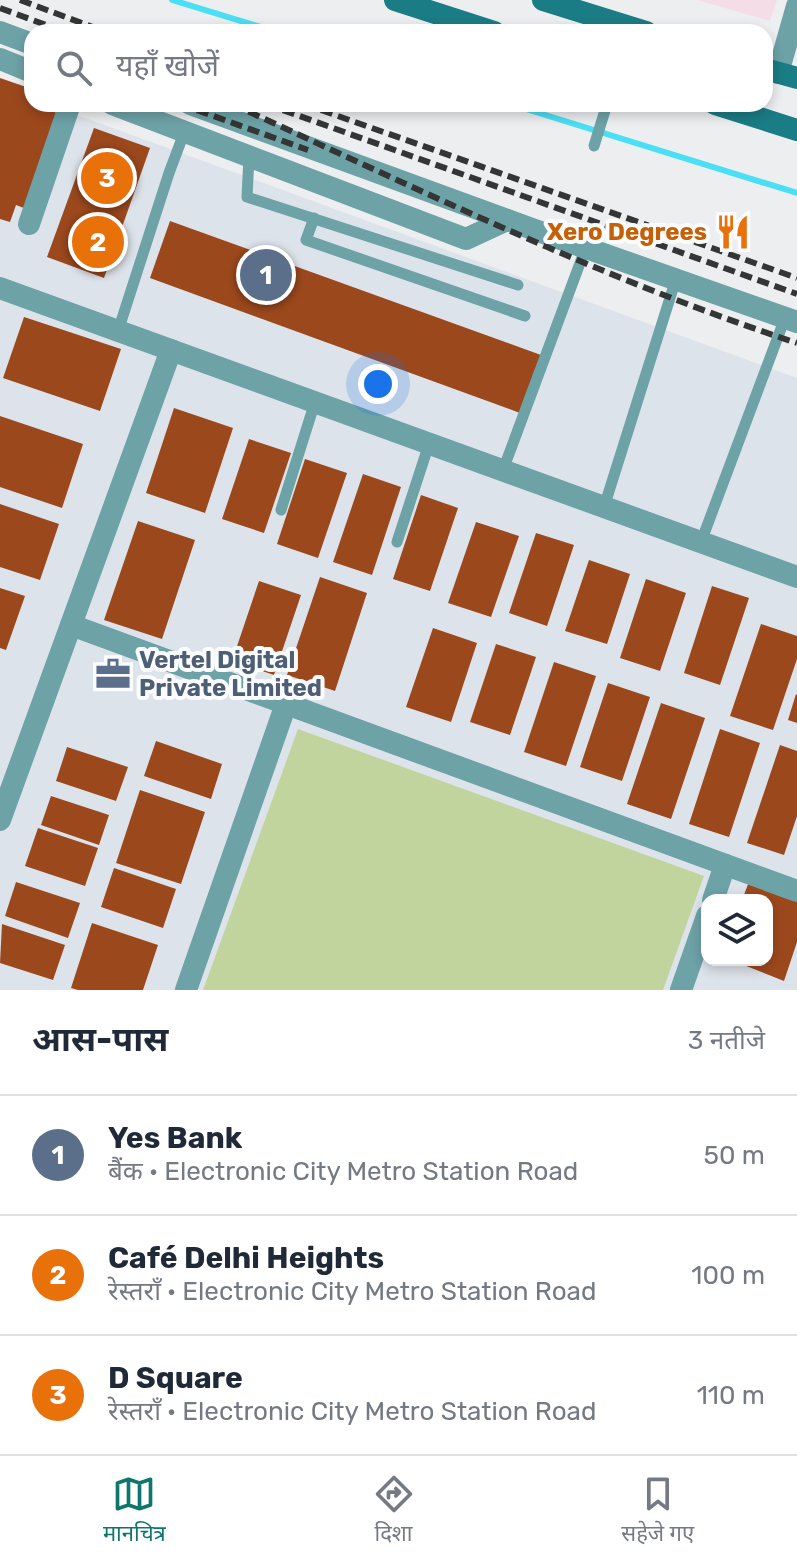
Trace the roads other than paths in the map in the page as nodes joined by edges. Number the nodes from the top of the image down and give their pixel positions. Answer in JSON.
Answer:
{"nodes":[{"id":1,"x":395,"y":0,"type":"edge"},
{"id":2,"x":550,"y":1,"type":"edge"},
{"id":3,"x":797,"y":6,"type":"edge"},
{"id":4,"x":469,"y":24,"type":"edge"},
{"id":5,"x":621,"y":24,"type":"edge"},
{"id":6,"x":0,"y":32,"type":"edge"},
{"id":7,"x":24,"y":41,"type":"edge"},
{"id":8,"x":791,"y":50,"type":"edge"},
{"id":9,"x":0,"y":59,"type":"edge"},
{"id":10,"x":24,"y":69,"type":"edge"},
{"id":11,"x":780,"y":73,"type":"edge"},
{"id":12,"x":67,"y":112,"type":"edge"},
{"id":13,"x":132,"y":112,"type":"edge"},
{"id":14,"x":212,"y":112,"type":"edge"},
{"id":15,"x":605,"y":112,"type":"edge"},
{"id":16,"x":740,"y":112,"type":"edge"},
{"id":17,"x":797,"y":130,"type":"edge"},
{"id":18,"x":184,"y":133,"type":"junction"},
{"id":19,"x":594,"y":146,"type":"dead end"},
{"id":20,"x":249,"y":157,"type":"junction"},
{"id":21,"x":314,"y":218,"type":"junction"},
{"id":22,"x":507,"y":220,"type":"junction"},
{"id":23,"x":29,"y":224,"type":"dead end"},
{"id":24,"x":586,"y":247,"type":"junction"},
{"id":25,"x":676,"y":279,"type":"junction"},
{"id":26,"x":518,"y":285,"type":"dead end"},
{"id":27,"x":0,"y":288,"type":"edge"},
{"id":28,"x":525,"y":316,"type":"dead end"},
{"id":29,"x":791,"y":320,"type":"edge"},
{"id":30,"x":118,"y":331,"type":"junction"},
{"id":31,"x":171,"y":350,"type":"junction"},
{"id":32,"x":315,"y":402,"type":"junction"},
{"id":33,"x":429,"y":444,"type":"junction"},
{"id":34,"x":503,"y":470,"type":"junction"},
{"id":35,"x":604,"y":507,"type":"junction"},
{"id":36,"x":281,"y":510,"type":"dead end"},
{"id":37,"x":397,"y":542,"type":"dead end"},
{"id":38,"x":701,"y":542,"type":"junction"},
{"id":39,"x":797,"y":577,"type":"edge"},
{"id":40,"x":71,"y":625,"type":"junction"},
{"id":41,"x":286,"y":704,"type":"junction"},
{"id":42,"x":0,"y":820,"type":"edge"},
{"id":43,"x":725,"y":865,"type":"junction"},
{"id":44,"x":797,"y":891,"type":"edge"},
{"id":45,"x":715,"y":894,"type":"edge"},
{"id":46,"x":701,"y":933,"type":"edge"},
{"id":47,"x":186,"y":990,"type":"edge"},
{"id":48,"x":681,"y":990,"type":"edge"}],
"edges":[{"from":1,"to":4,"type":"main road"},
{"from":2,"to":5,"type":"main road"},
{"from":3,"to":8,"type":"street"},
{"from":6,"to":7,"type":"street"},
{"from":8,"to":11,"type":"street"},
{"from":9,"to":10,"type":"street"},
{"from":12,"to":23,"type":"street"},
{"from":13,"to":18,"type":"street"},
{"from":14,"to":22,"type":"street"},
{"from":15,"to":19,"type":"lane"},
{"from":16,"to":17,"type":"main road"},
{"from":18,"to":20,"type":"street"},
{"from":18,"to":30,"type":"lane"},
{"from":20,"to":21,"type":"lane"},
{"from":20,"to":22,"type":"street"},
{"from":21,"to":26,"type":"lane"},
{"from":21,"to":28,"type":"lane"},
{"from":22,"to":24,"type":"street"},
{"from":24,"to":25,"type":"street"},
{"from":24,"to":34,"type":"lane"},
{"from":25,"to":29,"type":"street"},
{"from":25,"to":35,"type":"lane"},
{"from":27,"to":30,"type":"street"},
{"from":29,"to":38,"type":"lane"},
{"from":30,"to":31,"type":"street"},
{"from":31,"to":32,"type":"street"},
{"from":31,"to":40,"type":"street"},
{"from":32,"to":33,"type":"street"},
{"from":32,"to":36,"type":"lane"},
{"from":33,"to":34,"type":"street"},
{"from":33,"to":37,"type":"lane"},
{"from":34,"to":35,"type":"street"},
{"from":35,"to":38,"type":"street"},
{"from":38,"to":39,"type":"street"},
{"from":40,"to":41,"type":"street"},
{"from":40,"to":42,"type":"street"},
{"from":41,"to":43,"type":"street"},
{"from":41,"to":47,"type":"street"},
{"from":43,"to":44,"type":"street"},
{"from":43,"to":45,"type":"street"},
{"from":46,"to":48,"type":"street"}]}
